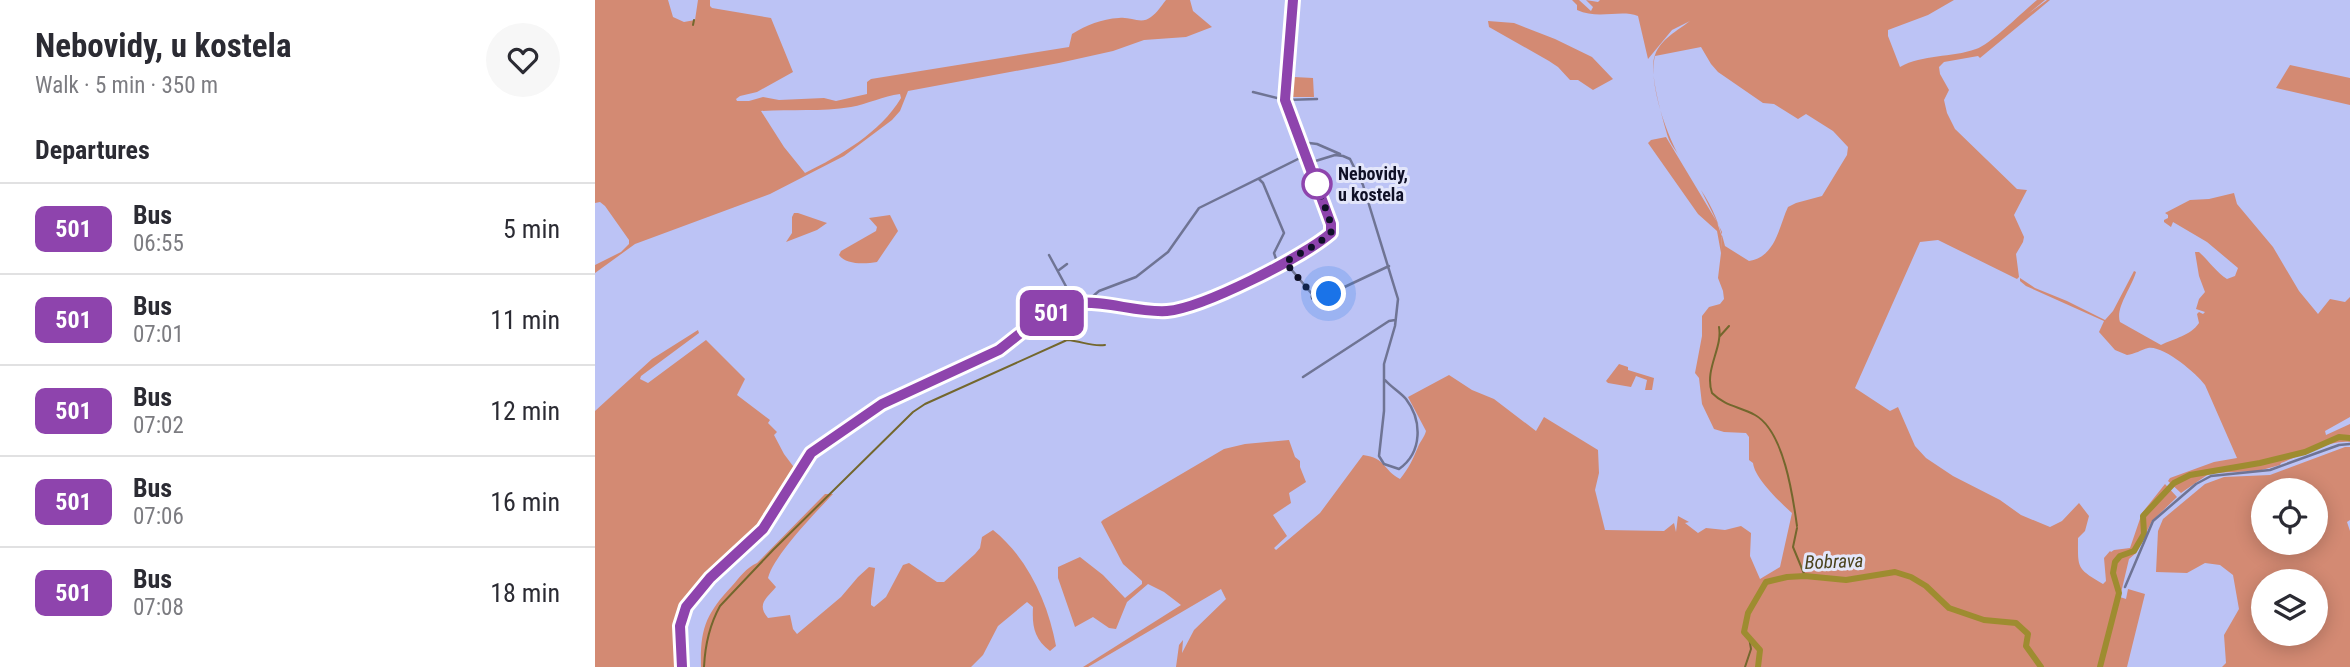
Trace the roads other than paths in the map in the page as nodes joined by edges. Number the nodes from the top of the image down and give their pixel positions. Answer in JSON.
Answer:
{"nodes":[{"id":1,"x":1293,"y":0,"type":"edge"},
{"id":2,"x":1252,"y":92,"type":"dead end"},
{"id":3,"x":1317,"y":99,"type":"dead end"},
{"id":4,"x":1285,"y":100,"type":"junction"},
{"id":5,"x":1301,"y":142,"type":"junction"},
{"id":6,"x":1306,"y":155,"type":"junction"},
{"id":7,"x":1343,"y":156,"type":"junction"},
{"id":8,"x":1309,"y":163,"type":"junction"},
{"id":9,"x":1258,"y":179,"type":"junction"},
{"id":10,"x":1049,"y":255,"type":"dead end"},
{"id":11,"x":1285,"y":262,"type":"junction"},
{"id":12,"x":1067,"y":264,"type":"dead end"},
{"id":13,"x":1278,"y":265,"type":"junction"},
{"id":14,"x":1389,"y":266,"type":"junction"},
{"id":15,"x":1058,"y":271,"type":"junction"},
{"id":16,"x":1075,"y":303,"type":"junction"},
{"id":17,"x":1090,"y":303,"type":"junction"},
{"id":18,"x":1395,"y":320,"type":"junction"},
{"id":19,"x":1303,"y":377,"type":"dead end"},
{"id":20,"x":1385,"y":380,"type":"junction"},
{"id":21,"x":2350,"y":444,"type":"edge"},
{"id":22,"x":2125,"y":587,"type":"dead end"},
{"id":23,"x":682,"y":667,"type":"edge"}],
"edges":[{"from":1,"to":4,"type":"street"},
{"from":2,"to":4,"type":"street"},
{"from":3,"to":4,"type":"street"},
{"from":4,"to":5,"type":"street"},
{"from":5,"to":6,"type":"street"},
{"from":5,"to":7,"type":"street"},
{"from":6,"to":8,"type":"street"},
{"from":6,"to":9,"type":"street"},
{"from":7,"to":8,"type":"street"},
{"from":7,"to":14,"type":"street"},
{"from":8,"to":11,"type":"street"},
{"from":9,"to":13,"type":"street"},
{"from":9,"to":17,"type":"street"},
{"from":10,"to":15,"type":"street"},
{"from":11,"to":13,"type":"street"},
{"from":11,"to":14,"type":"street"},
{"from":12,"to":15,"type":"street"},
{"from":13,"to":17,"type":"street"},
{"from":14,"to":18,"type":"street"},
{"from":15,"to":16,"type":"street"},
{"from":16,"to":17,"type":"street"},
{"from":16,"to":23,"type":"street"},
{"from":18,"to":19,"type":"street"},
{"from":18,"to":20,"type":"street"},
{"from":20,"to":20,"type":"street"},
{"from":21,"to":22,"type":"street"}]}
